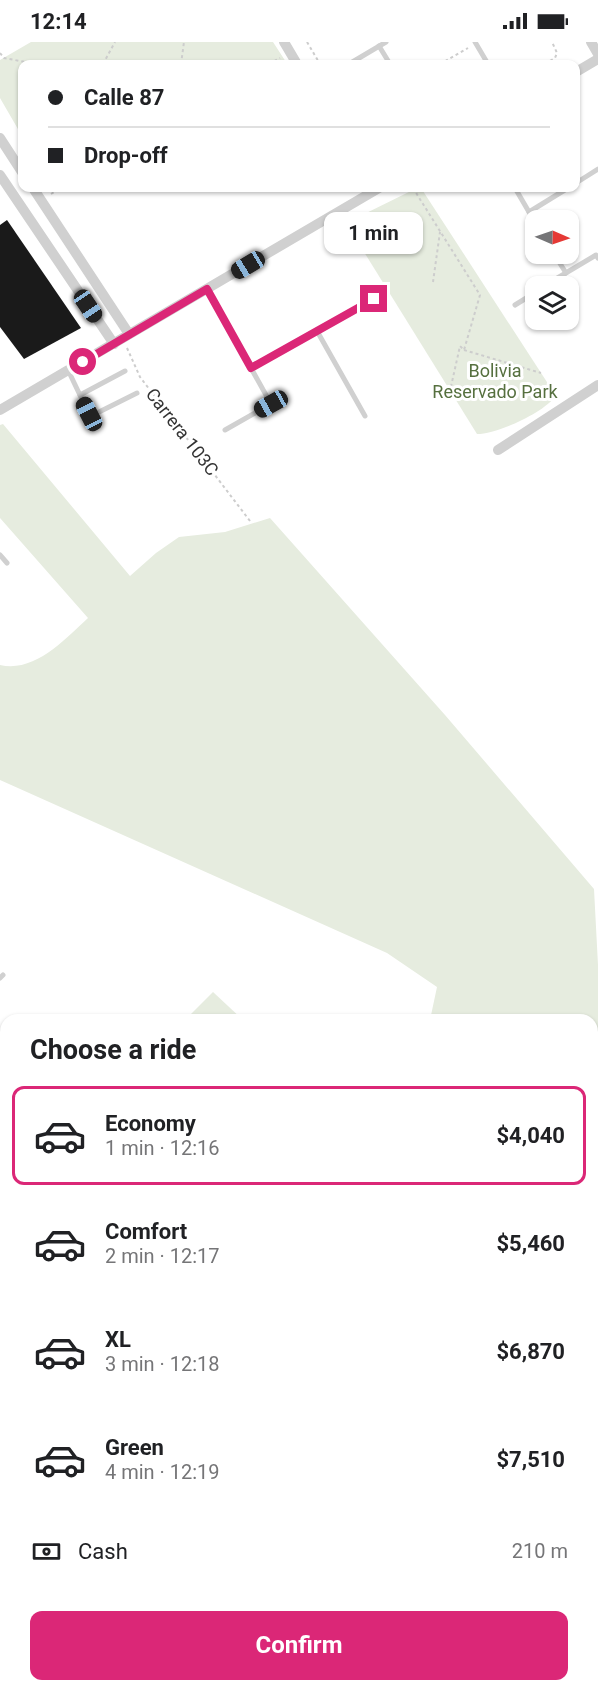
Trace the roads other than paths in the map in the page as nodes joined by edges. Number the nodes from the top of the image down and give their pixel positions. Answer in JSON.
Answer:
{"nodes":[{"id":1,"x":284,"y":42,"type":"edge"},
{"id":2,"x":386,"y":42,"type":"edge"},
{"id":3,"x":591,"y":42,"type":"edge"},
{"id":4,"x":475,"y":43,"type":"edge"},
{"id":5,"x":379,"y":46,"type":"junction"},
{"id":6,"x":598,"y":56,"type":"edge"},
{"id":7,"x":295,"y":60,"type":"edge"},
{"id":8,"x":356,"y":60,"type":"edge"},
{"id":9,"x":388,"y":60,"type":"edge"},
{"id":10,"x":486,"y":60,"type":"edge"},
{"id":11,"x":580,"y":69,"type":"edge"},
{"id":12,"x":0,"y":138,"type":"edge"},
{"id":13,"x":18,"y":166,"type":"edge"},
{"id":14,"x":598,"y":169,"type":"edge"},
{"id":15,"x":0,"y":175,"type":"edge"},
{"id":16,"x":580,"y":180,"type":"edge"},
{"id":17,"x":35,"y":192,"type":"edge"},
{"id":18,"x":367,"y":192,"type":"edge"},
{"id":19,"x":517,"y":192,"type":"edge"},
{"id":20,"x":561,"y":192,"type":"edge"},
{"id":21,"x":527,"y":210,"type":"edge"},
{"id":22,"x":531,"y":210,"type":"edge"},
{"id":23,"x":598,"y":258,"type":"edge"},
{"id":24,"x":560,"y":264,"type":"edge"},
{"id":25,"x":566,"y":273,"type":"junction"},
{"id":26,"x":561,"y":276,"type":"edge"},
{"id":27,"x":207,"y":289,"type":"junction"},
{"id":28,"x":525,"y":298,"type":"edge"},
{"id":29,"x":374,"y":299,"type":"dead end"},
{"id":30,"x":514,"y":305,"type":"dead end"},
{"id":31,"x":317,"y":331,"type":"junction"},
{"id":32,"x":122,"y":339,"type":"junction"},
{"id":33,"x":251,"y":368,"type":"junction"},
{"id":34,"x":68,"y":370,"type":"junction"},
{"id":35,"x":125,"y":371,"type":"dead end"},
{"id":36,"x":598,"y":385,"type":"edge"},
{"id":37,"x":137,"y":393,"type":"dead end"},
{"id":38,"x":80,"y":395,"type":"junction"},
{"id":39,"x":0,"y":410,"type":"edge"},
{"id":40,"x":365,"y":416,"type":"dead end"},
{"id":41,"x":225,"y":430,"type":"dead end"},
{"id":42,"x":498,"y":450,"type":"dead end"},
{"id":43,"x":0,"y":555,"type":"edge"},
{"id":44,"x":7,"y":562,"type":"dead end"}],
"edges":[{"from":1,"to":7,"type":"street"},
{"from":2,"to":5,"type":"lane"},
{"from":3,"to":6,"type":"street"},
{"from":4,"to":10,"type":"lane"},
{"from":5,"to":8,"type":"lane"},
{"from":5,"to":9,"type":"lane"},
{"from":6,"to":11,"type":"street"},
{"from":12,"to":13,"type":"street"},
{"from":14,"to":16,"type":"lane"},
{"from":15,"to":32,"type":"street"},
{"from":17,"to":32,"type":"street"},
{"from":18,"to":27,"type":"street"},
{"from":19,"to":21,"type":"lane"},
{"from":20,"to":22,"type":"lane"},
{"from":23,"to":25,"type":"lane"},
{"from":24,"to":25,"type":"lane"},
{"from":25,"to":26,"type":"lane"},
{"from":27,"to":32,"type":"street"},
{"from":27,"to":33,"type":"lane"},
{"from":28,"to":30,"type":"lane"},
{"from":29,"to":31,"type":"lane"},
{"from":31,"to":33,"type":"lane"},
{"from":31,"to":40,"type":"lane"},
{"from":32,"to":34,"type":"street"},
{"from":33,"to":41,"type":"lane"},
{"from":34,"to":38,"type":"lane"},
{"from":34,"to":39,"type":"street"},
{"from":35,"to":38,"type":"lane"},
{"from":36,"to":42,"type":"street"},
{"from":37,"to":38,"type":"lane"},
{"from":43,"to":44,"type":"lane"}]}
